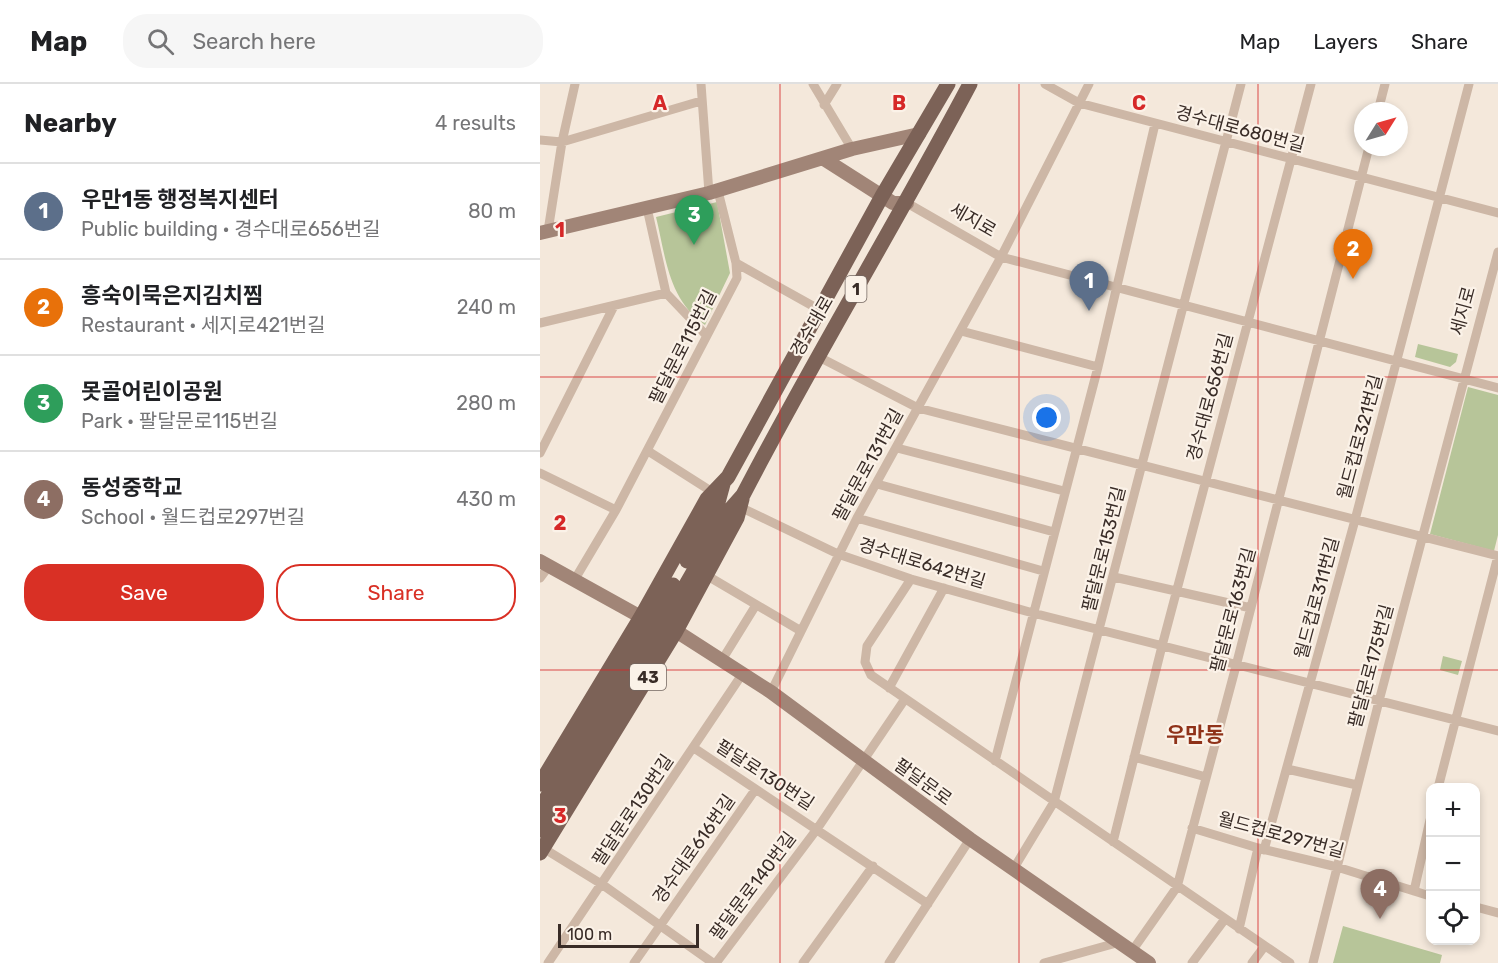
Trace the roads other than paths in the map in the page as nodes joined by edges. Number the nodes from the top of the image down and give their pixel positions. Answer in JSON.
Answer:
{"nodes":[{"id":1,"x":575,"y":84,"type":"edge"},
{"id":2,"x":701,"y":84,"type":"edge"},
{"id":3,"x":813,"y":84,"type":"edge"},
{"id":4,"x":837,"y":84,"type":"edge"},
{"id":5,"x":948,"y":84,"type":"edge"},
{"id":6,"x":970,"y":84,"type":"edge"},
{"id":7,"x":1046,"y":84,"type":"edge"},
{"id":8,"x":1089,"y":84,"type":"edge"},
{"id":9,"x":1241,"y":84,"type":"edge"},
{"id":10,"x":1311,"y":84,"type":"edge"},
{"id":11,"x":1385,"y":84,"type":"edge"},
{"id":12,"x":1469,"y":84,"type":"edge"},
{"id":13,"x":701,"y":101,"type":"junction"},
{"id":14,"x":1380,"y":102,"type":"edge"},
{"id":15,"x":1079,"y":103,"type":"junction"},
{"id":16,"x":824,"y":105,"type":"junction"},
{"id":17,"x":1155,"y":124,"type":"junction"},
{"id":18,"x":919,"y":134,"type":"junction"},
{"id":19,"x":540,"y":140,"type":"edge"},
{"id":20,"x":562,"y":142,"type":"junction"},
{"id":21,"x":1227,"y":144,"type":"junction"},
{"id":22,"x":852,"y":149,"type":"junction"},
{"id":23,"x":1367,"y":156,"type":"edge"},
{"id":24,"x":824,"y":159,"type":"junction"},
{"id":25,"x":1292,"y":159,"type":"junction"},
{"id":26,"x":1362,"y":177,"type":"junction"},
{"id":27,"x":713,"y":192,"type":"junction"},
{"id":28,"x":882,"y":196,"type":"junction"},
{"id":29,"x":1438,"y":197,"type":"junction"},
{"id":30,"x":907,"y":203,"type":"junction"},
{"id":31,"x":647,"y":208,"type":"junction"},
{"id":32,"x":1498,"y":213,"type":"edge"},
{"id":33,"x":544,"y":232,"type":"edge"},
{"id":34,"x":1498,"y":252,"type":"edge"},
{"id":35,"x":1001,"y":257,"type":"junction"},
{"id":36,"x":736,"y":263,"type":"junction"},
{"id":37,"x":1116,"y":288,"type":"junction"},
{"id":38,"x":666,"y":293,"type":"junction"},
{"id":39,"x":1184,"y":304,"type":"junction"},
{"id":40,"x":614,"y":306,"type":"junction"},
{"id":41,"x":820,"y":310,"type":"junction"},
{"id":42,"x":1248,"y":321,"type":"junction"},
{"id":43,"x":540,"y":323,"type":"edge"},
{"id":44,"x":960,"y":331,"type":"junction"},
{"id":45,"x":706,"y":335,"type":"junction"},
{"id":46,"x":1320,"y":341,"type":"junction"},
{"id":47,"x":817,"y":356,"type":"junction"},
{"id":48,"x":1397,"y":361,"type":"junction"},
{"id":49,"x":1098,"y":367,"type":"junction"},
{"id":50,"x":1464,"y":379,"type":"junction"},
{"id":51,"x":1498,"y":388,"type":"edge"},
{"id":52,"x":918,"y":408,"type":"junction"},
{"id":53,"x":897,"y":448,"type":"junction"},
{"id":54,"x":1075,"y":449,"type":"junction"},
{"id":55,"x":648,"y":451,"type":"junction"},
{"id":56,"x":540,"y":453,"type":"edge"},
{"id":57,"x":1142,"y":466,"type":"junction"},
{"id":58,"x":540,"y":473,"type":"edge"},
{"id":59,"x":1205,"y":482,"type":"junction"},
{"id":60,"x":877,"y":484,"type":"junction"},
{"id":61,"x":718,"y":489,"type":"junction"},
{"id":62,"x":1064,"y":491,"type":"junction"},
{"id":63,"x":741,"y":501,"type":"junction"},
{"id":64,"x":1279,"y":501,"type":"junction"},
{"id":65,"x":616,"y":510,"type":"junction"},
{"id":66,"x":857,"y":518,"type":"junction"},
{"id":67,"x":1355,"y":520,"type":"junction"},
{"id":68,"x":1054,"y":532,"type":"junction"},
{"id":69,"x":1422,"y":537,"type":"junction"},
{"id":70,"x":838,"y":555,"type":"junction"},
{"id":71,"x":1498,"y":556,"type":"edge"},
{"id":72,"x":544,"y":564,"type":"edge"},
{"id":73,"x":1043,"y":572,"type":"junction"},
{"id":74,"x":685,"y":574,"type":"junction"},
{"id":75,"x":706,"y":575,"type":"junction"},
{"id":76,"x":1114,"y":577,"type":"junction"},
{"id":77,"x":540,"y":578,"type":"edge"},
{"id":78,"x":575,"y":579,"type":"junction"},
{"id":79,"x":911,"y":579,"type":"junction"},
{"id":80,"x":944,"y":588,"type":"junction"},
{"id":81,"x":1177,"y":589,"type":"junction"},
{"id":82,"x":756,"y":605,"type":"junction"},
{"id":83,"x":1251,"y":608,"type":"junction"},
{"id":84,"x":1033,"y":613,"type":"junction"},
{"id":85,"x":641,"y":617,"type":"junction"},
{"id":86,"x":676,"y":631,"type":"junction"},
{"id":87,"x":801,"y":631,"type":"junction"},
{"id":88,"x":1100,"y":631,"type":"junction"},
{"id":89,"x":1162,"y":646,"type":"junction"},
{"id":90,"x":722,"y":660,"type":"junction"},
{"id":91,"x":1236,"y":666,"type":"junction"},
{"id":92,"x":743,"y":673,"type":"junction"},
{"id":93,"x":1311,"y":684,"type":"junction"},
{"id":94,"x":889,"y":688,"type":"junction"},
{"id":95,"x":771,"y":692,"type":"junction"},
{"id":96,"x":905,"y":699,"type":"junction"},
{"id":97,"x":1378,"y":701,"type":"junction"},
{"id":98,"x":1455,"y":720,"type":"junction"},
{"id":99,"x":1498,"y":731,"type":"edge"},
{"id":100,"x":694,"y":748,"type":"junction"},
{"id":101,"x":1134,"y":756,"type":"junction"},
{"id":102,"x":862,"y":760,"type":"junction"},
{"id":103,"x":995,"y":761,"type":"junction"},
{"id":104,"x":1287,"y":769,"type":"junction"},
{"id":105,"x":1206,"y":777,"type":"junction"},
{"id":106,"x":541,"y":780,"type":"edge"},
{"id":107,"x":1439,"y":783,"type":"edge"},
{"id":108,"x":1358,"y":785,"type":"junction"},
{"id":109,"x":755,"y":790,"type":"junction"},
{"id":110,"x":1054,"y":802,"type":"junction"},
{"id":111,"x":540,"y":809,"type":"edge"},
{"id":112,"x":1192,"y":828,"type":"junction"},
{"id":113,"x":817,"y":829,"type":"junction"},
{"id":114,"x":540,"y":830,"type":"edge"},
{"id":115,"x":1427,"y":837,"type":"edge"},
{"id":116,"x":970,"y":838,"type":"junction"},
{"id":117,"x":1113,"y":842,"type":"junction"},
{"id":118,"x":1261,"y":849,"type":"junction"},
{"id":119,"x":542,"y":850,"type":"edge"},
{"id":120,"x":873,"y":866,"type":"junction"},
{"id":121,"x":1337,"y":867,"type":"junction"},
{"id":122,"x":1014,"y":868,"type":"junction"},
{"id":123,"x":603,"y":885,"type":"junction"},
{"id":124,"x":1177,"y":887,"type":"junction"},
{"id":125,"x":1413,"y":891,"type":"junction"},
{"id":126,"x":1426,"y":895,"type":"edge"},
{"id":127,"x":928,"y":904,"type":"junction"},
{"id":128,"x":1480,"y":908,"type":"edge"},
{"id":129,"x":1498,"y":913,"type":"edge"},
{"id":130,"x":1225,"y":919,"type":"junction"},
{"id":131,"x":660,"y":927,"type":"junction"},
{"id":132,"x":1239,"y":929,"type":"junction"},
{"id":133,"x":1120,"y":942,"type":"junction"},
{"id":134,"x":1264,"y":947,"type":"junction"},
{"id":135,"x":1132,"y":951,"type":"junction"},
{"id":136,"x":548,"y":963,"type":"edge"},
{"id":137,"x":634,"y":963,"type":"edge"},
{"id":138,"x":715,"y":963,"type":"edge"},
{"id":139,"x":803,"y":963,"type":"edge"},
{"id":140,"x":888,"y":963,"type":"edge"},
{"id":141,"x":1044,"y":963,"type":"edge"},
{"id":142,"x":1149,"y":963,"type":"edge"},
{"id":143,"x":1192,"y":963,"type":"edge"},
{"id":144,"x":1252,"y":963,"type":"edge"},
{"id":145,"x":1290,"y":963,"type":"edge"},
{"id":146,"x":1313,"y":963,"type":"edge"}],
"edges":[{"from":1,"to":20,"type":"street"},
{"from":2,"to":13,"type":"street","name":"팔달문로115번길"},
{"from":3,"to":16,"type":"street"},
{"from":4,"to":16,"type":"street"},
{"from":5,"to":18,"type":"main road","name":"경수대로","number":"1"},
{"from":6,"to":30,"type":"main road","name":"경수대로","number":"1"},
{"from":7,"to":15,"type":"street","name":"경수대로680번길"},
{"from":8,"to":15,"type":"street","name":"팔달문로131번길"},
{"from":9,"to":21,"type":"street"},
{"from":10,"to":25,"type":"street"},
{"from":11,"to":14,"type":"street"},
{"from":12,"to":29,"type":"street"},
{"from":13,"to":20,"type":"street"},
{"from":13,"to":27,"type":"street","name":"팔달문로115번길"},
{"from":15,"to":17,"type":"street","name":"경수대로680번길"},
{"from":15,"to":35,"type":"street","name":"팔달문로131번길"},
{"from":16,"to":22,"type":"street"},
{"from":17,"to":21,"type":"street","name":"경수대로680번길"},
{"from":17,"to":37,"type":"street"},
{"from":18,"to":22,"type":"street"},
{"from":18,"to":28,"type":"main road","name":"경수대로","number":"1"},
{"from":19,"to":20,"type":"street"},
{"from":20,"to":33,"type":"street"},
{"from":21,"to":25,"type":"street","name":"경수대로680번길"},
{"from":21,"to":39,"type":"street"},
{"from":22,"to":24,"type":"street"},
{"from":23,"to":26,"type":"street","name":"팔달문로163번길"},
{"from":24,"to":27,"type":"street"},
{"from":24,"to":28,"type":"street","name":"세지로"},
{"from":25,"to":26,"type":"street","name":"경수대로680번길"},
{"from":25,"to":42,"type":"street"},
{"from":26,"to":29,"type":"street","name":"경수대로680번길"},
{"from":26,"to":46,"type":"street","name":"팔달문로163번길"},
{"from":27,"to":31,"type":"street"},
{"from":27,"to":36,"type":"street","name":"팔달문로115번길"},
{"from":28,"to":30,"type":"street","name":"세지로"},
{"from":28,"to":41,"type":"main road","name":"경수대로","number":"1"},
{"from":29,"to":32,"type":"street","name":"경수대로680번길"},
{"from":29,"to":48,"type":"street"},
{"from":30,"to":35,"type":"street","name":"세지로"},
{"from":30,"to":47,"type":"main road","name":"경수대로","number":"1"},
{"from":31,"to":33,"type":"street"},
{"from":31,"to":38,"type":"street"},
{"from":34,"to":50,"type":"street","name":"세지로"},
{"from":35,"to":37,"type":"street","name":"세지로"},
{"from":35,"to":44,"type":"street","name":"팔달문로131번길"},
{"from":36,"to":41,"type":"street"},
{"from":36,"to":45,"type":"street","name":"팔달문로115번길"},
{"from":37,"to":39,"type":"street","name":"세지로"},
{"from":37,"to":49,"type":"street"},
{"from":38,"to":40,"type":"street"},
{"from":38,"to":45,"type":"street"},
{"from":39,"to":42,"type":"street","name":"세지로"},
{"from":39,"to":57,"type":"street","name":"팔달문로153번길"},
{"from":40,"to":43,"type":"street"},
{"from":40,"to":56,"type":"street"},
{"from":41,"to":61,"type":"main road","name":"경수대로","number":"1"},
{"from":42,"to":46,"type":"street","name":"세지로"},
{"from":42,"to":59,"type":"street","name":"경수대로656번길"},
{"from":44,"to":49,"type":"street"},
{"from":44,"to":52,"type":"street","name":"팔달문로131번길"},
{"from":45,"to":55,"type":"street","name":"팔달문로115번길"},
{"from":46,"to":48,"type":"street","name":"세지로"},
{"from":46,"to":64,"type":"street","name":"팔달문로163번길"},
{"from":47,"to":52,"type":"street","name":"경수대로656번길"},
{"from":47,"to":63,"type":"main road","name":"경수대로","number":"1"},
{"from":48,"to":50,"type":"street","name":"세지로"},
{"from":48,"to":67,"type":"street","name":"월드컵로321번길"},
{"from":49,"to":54,"type":"street"},
{"from":50,"to":51,"type":"street","name":"세지로"},
{"from":50,"to":69,"type":"street","name":"팔달문로175번길"},
{"from":52,"to":53,"type":"street","name":"팔달문로131번길"},
{"from":52,"to":54,"type":"street","name":"경수대로656번길"},
{"from":53,"to":60,"type":"street","name":"팔달문로131번길"},
{"from":53,"to":62,"type":"street"},
{"from":54,"to":57,"type":"street","name":"경수대로656번길"},
{"from":54,"to":62,"type":"street"},
{"from":55,"to":61,"type":"street"},
{"from":55,"to":65,"type":"street","name":"팔달문로115번길"},
{"from":57,"to":59,"type":"street","name":"경수대로656번길"},
{"from":57,"to":76,"type":"street","name":"팔달문로153번길"},
{"from":58,"to":65,"type":"street"},
{"from":59,"to":64,"type":"street","name":"경수대로656번길"},
{"from":59,"to":81,"type":"street"},
{"from":60,"to":66,"type":"street","name":"팔달문로131번길"},
{"from":60,"to":68,"type":"street"},
{"from":61,"to":74,"type":"main road","name":"경수대로","number":"1"},
{"from":61,"to":85,"type":"main road","name":"경수대로","number":"43"},
{"from":62,"to":68,"type":"street"},
{"from":63,"to":70,"type":"street","name":"경수대로642번길"},
{"from":63,"to":74,"type":"main road","name":"경수대로","number":"1"},
{"from":63,"to":75,"type":"main road","name":"경수대로","number":"43"},
{"from":64,"to":67,"type":"street","name":"월드컵로321번길"},
{"from":64,"to":83,"type":"street","name":"팔달문로163번길"},
{"from":65,"to":78,"type":"street","name":"팔달문로115번길"},
{"from":66,"to":70,"type":"street","name":"팔달문로131번길"},
{"from":66,"to":73,"type":"street"},
{"from":67,"to":69,"type":"street","name":"월드컵로321번길"},
{"from":67,"to":93,"type":"street","name":"월드컵로311번길"},
{"from":68,"to":73,"type":"street"},
{"from":69,"to":71,"type":"street","name":"월드컵로321번길"},
{"from":69,"to":97,"type":"street","name":"팔달문로175번길"},
{"from":70,"to":79,"type":"street","name":"경수대로642번길"},
{"from":70,"to":87,"type":"street","name":"팔달문로131번길"},
{"from":71,"to":98,"type":"street"},
{"from":72,"to":77,"type":"street"},
{"from":72,"to":78,"type":"street"},
{"from":73,"to":84,"type":"street"},
{"from":74,"to":111,"type":"main road","number":"1"},
{"from":74,"to":114,"type":"main road","number":"1"},
{"from":75,"to":82,"type":"street"},
{"from":75,"to":86,"type":"main road","name":"경수대로","number":"43"},
{"from":76,"to":81,"type":"street"},
{"from":76,"to":88,"type":"street","name":"팔달문로153번길"},
{"from":78,"to":85,"type":"street"},
{"from":79,"to":80,"type":"street","name":"경수대로642번길"},
{"from":79,"to":94,"type":"street"},
{"from":80,"to":84,"type":"street","name":"경수대로642번길"},
{"from":80,"to":94,"type":"street"},
{"from":81,"to":83,"type":"street"},
{"from":81,"to":89,"type":"street"},
{"from":82,"to":87,"type":"street"},
{"from":82,"to":90,"type":"street"},
{"from":83,"to":91,"type":"street","name":"팔달문로163번길"},
{"from":84,"to":88,"type":"street","name":"경수대로642번길"},
{"from":84,"to":103,"type":"street"},
{"from":85,"to":106,"type":"main road","name":"경수대로","number":"43"},
{"from":86,"to":90,"type":"street","name":"팔달문로"},
{"from":86,"to":119,"type":"main road","name":"경수대로","number":"43"},
{"from":87,"to":95,"type":"street","name":"팔달문로131번길"},
{"from":88,"to":89,"type":"street","name":"경수대로642번길"},
{"from":88,"to":110,"type":"street","name":"팔달문로153번길"},
{"from":89,"to":91,"type":"street","name":"경수대로642번길"},
{"from":89,"to":101,"type":"street"},
{"from":90,"to":92,"type":"street","name":"팔달문로"},
{"from":91,"to":93,"type":"street","name":"월드컵로311번길"},
{"from":91,"to":105,"type":"street","name":"팔달문로163번길"},
{"from":92,"to":95,"type":"street","name":"팔달문로"},
{"from":92,"to":100,"type":"street","name":"팔달문로130번길"},
{"from":93,"to":97,"type":"street","name":"월드컵로311번길"},
{"from":93,"to":104,"type":"street","name":"월드컵로311번길"},
{"from":94,"to":96,"type":"street"},
{"from":95,"to":102,"type":"street","name":"팔달문로"},
{"from":96,"to":102,"type":"street","name":"팔달문로140번길"},
{"from":96,"to":103,"type":"street"},
{"from":97,"to":98,"type":"street","name":"월드컵로311번길"},
{"from":97,"to":108,"type":"street","name":"팔달문로175번길"},
{"from":98,"to":99,"type":"street","name":"월드컵로311번길"},
{"from":98,"to":107,"type":"street"},
{"from":100,"to":109,"type":"street","name":"팔달로130번길"},
{"from":100,"to":123,"type":"street","name":"팔달문로130번길"},
{"from":101,"to":105,"type":"street"},
{"from":101,"to":117,"type":"street"},
{"from":102,"to":113,"type":"street","name":"팔달문로140번길"},
{"from":102,"to":116,"type":"street","name":"팔달문로"},
{"from":103,"to":110,"type":"street"},
{"from":104,"to":108,"type":"street"},
{"from":104,"to":118,"type":"street","name":"월드컵로311번길"},
{"from":105,"to":112,"type":"street","name":"팔달문로163번길"},
{"from":108,"to":121,"type":"street","name":"팔달문로175번길"},
{"from":109,"to":113,"type":"street","name":"팔달로130번길"},
{"from":109,"to":131,"type":"street","name":"경수대로616번길"},
{"from":110,"to":117,"type":"street"},
{"from":110,"to":122,"type":"street","name":"팔달문로153번길"},
{"from":112,"to":118,"type":"street","name":"월드컵로297번길"},
{"from":112,"to":124,"type":"street","name":"팔달문로163번길"},
{"from":113,"to":120,"type":"street","name":"팔달문로140번길"},
{"from":113,"to":138,"type":"street","name":"팔달문로140번길"},
{"from":115,"to":125,"type":"street"},
{"from":116,"to":122,"type":"street","name":"팔달문로"},
{"from":116,"to":127,"type":"street"},
{"from":117,"to":124,"type":"street"},
{"from":118,"to":121,"type":"street","name":"월드컵로297번길"},
{"from":118,"to":132,"type":"street","name":"월드컵로311번길"},
{"from":119,"to":123,"type":"street","name":"경수대로616번길"},
{"from":120,"to":127,"type":"street","name":"팔달문로140번길"},
{"from":120,"to":139,"type":"street"},
{"from":121,"to":125,"type":"street","name":"월드컵로297번길"},
{"from":121,"to":146,"type":"street","name":"팔달문로175번길"},
{"from":122,"to":133,"type":"street","name":"팔달문로"},
{"from":123,"to":131,"type":"street","name":"경수대로616번길"},
{"from":123,"to":136,"type":"street","name":"팔달문로130번길"},
{"from":124,"to":130,"type":"street"},
{"from":124,"to":135,"type":"street","name":"팔달문로163번길"},
{"from":125,"to":126,"type":"street","name":"월드컵로297번길"},
{"from":127,"to":140,"type":"street"},
{"from":128,"to":129,"type":"street"},
{"from":130,"to":132,"type":"street"},
{"from":130,"to":143,"type":"street"},
{"from":131,"to":137,"type":"street","name":"경수대로616번길"},
{"from":131,"to":138,"type":"street","name":"경수대로616번길"},
{"from":132,"to":134,"type":"street"},
{"from":133,"to":135,"type":"street","name":"팔달문로"},
{"from":133,"to":141,"type":"street"},
{"from":134,"to":144,"type":"street"},
{"from":134,"to":145,"type":"street"},
{"from":135,"to":142,"type":"street","name":"팔달문로"}]}
